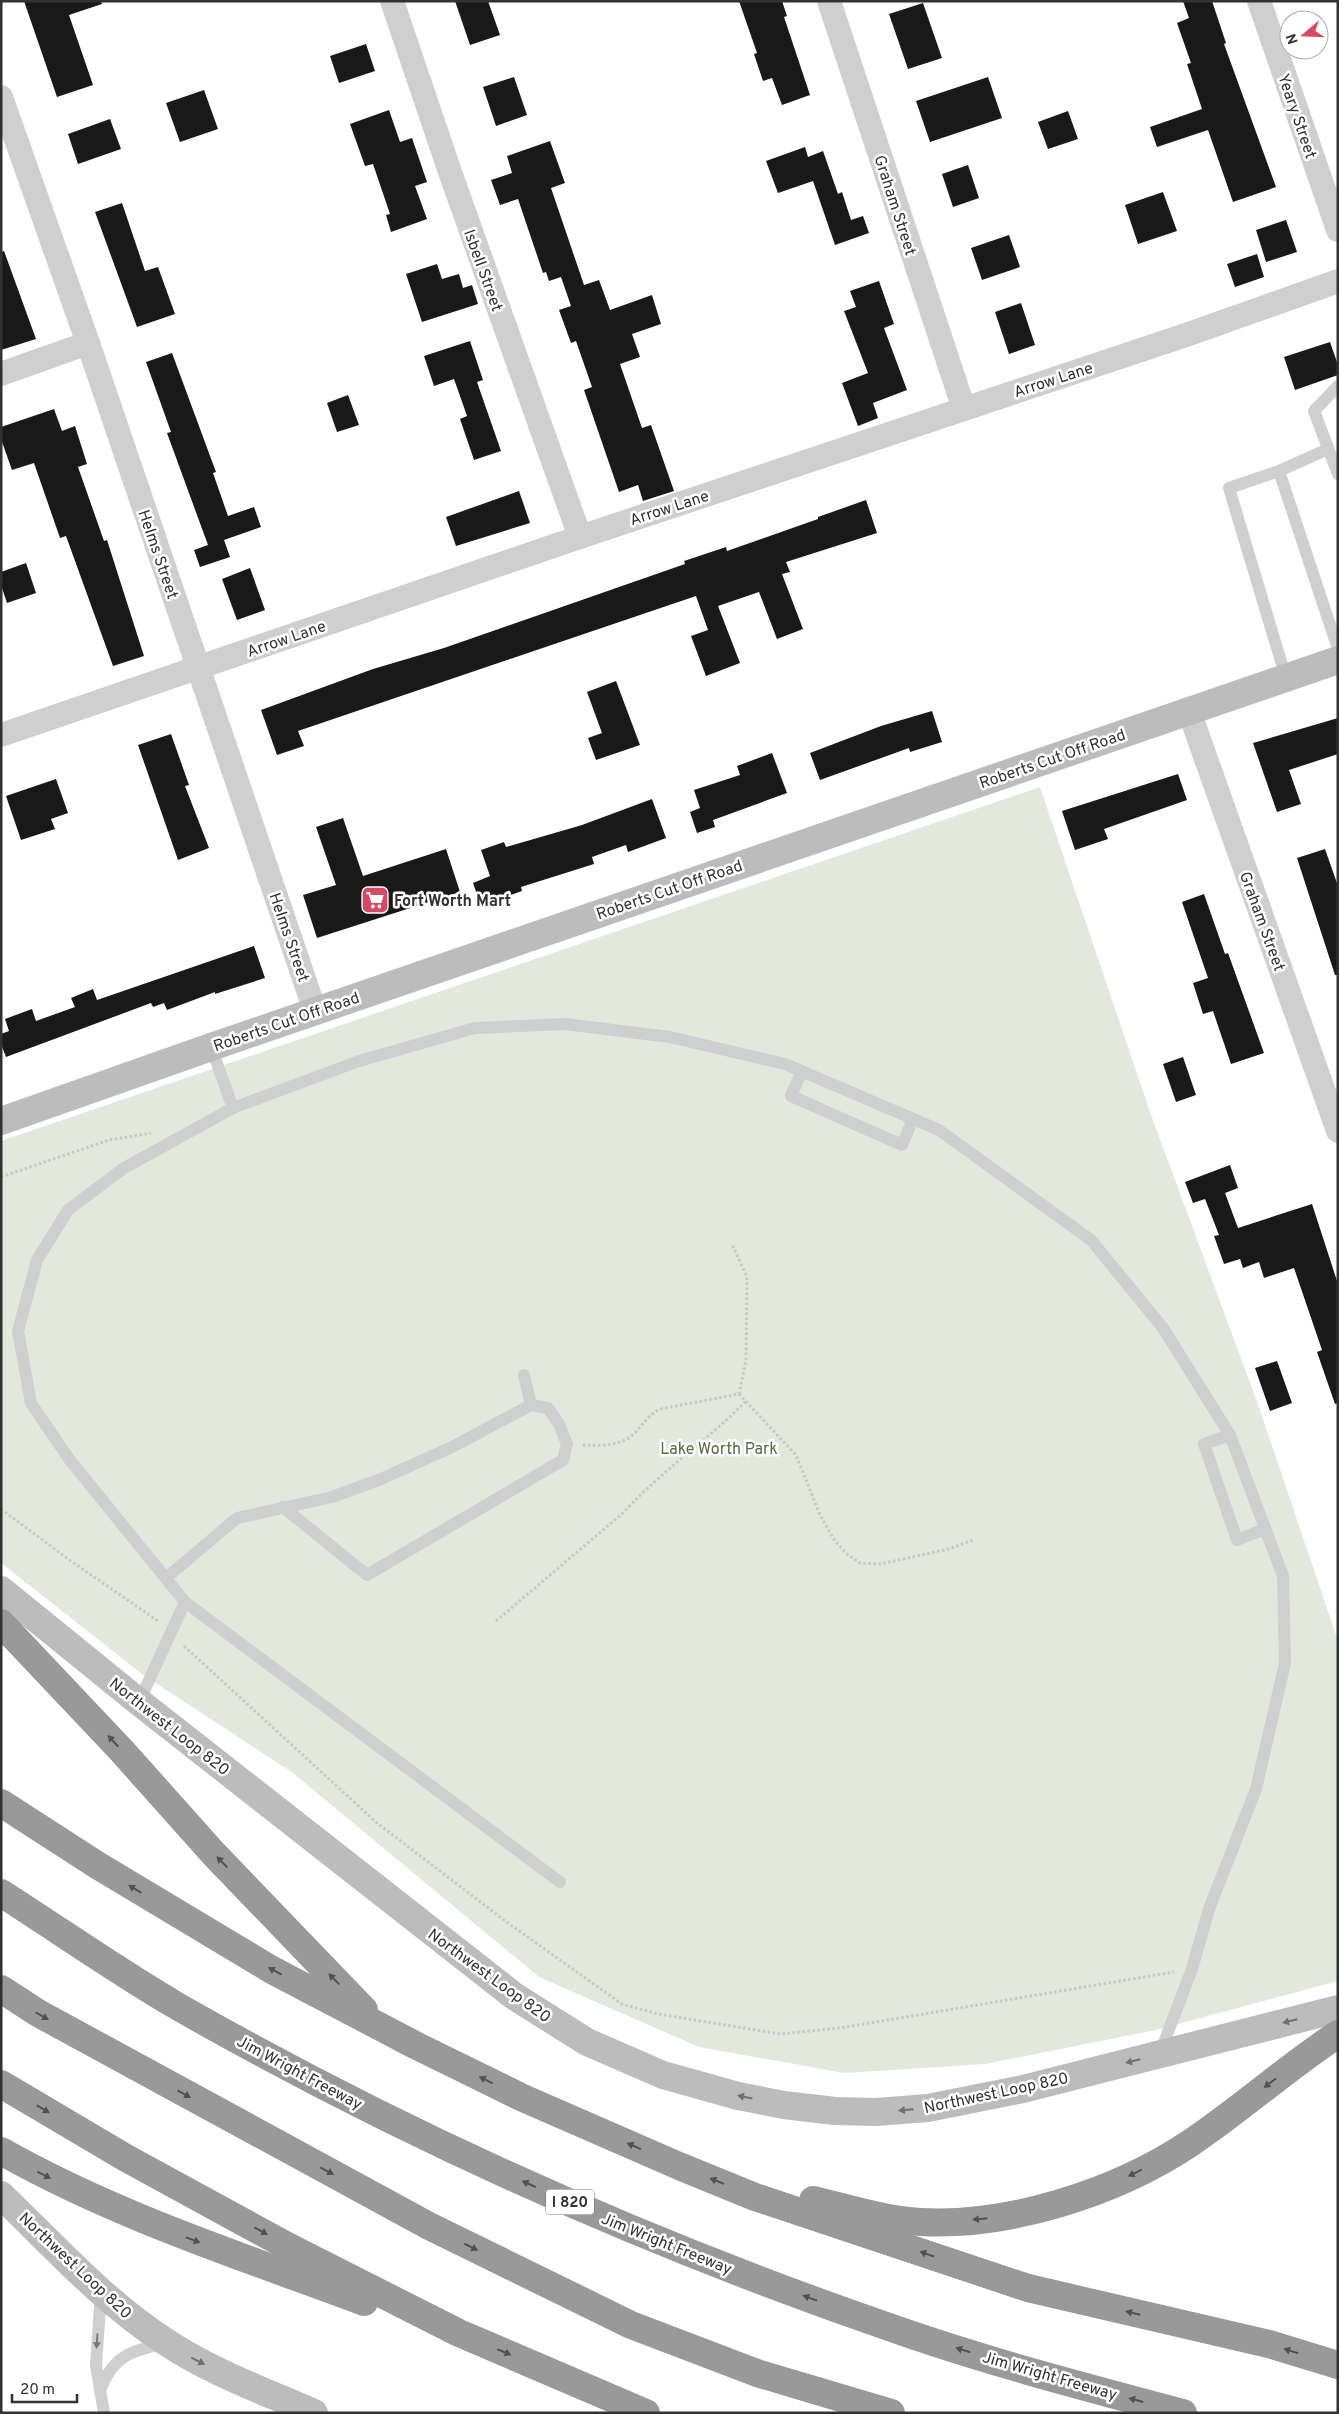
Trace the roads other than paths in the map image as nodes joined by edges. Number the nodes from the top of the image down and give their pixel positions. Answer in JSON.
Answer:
{"nodes":[{"id":1,"x":392,"y":1,"type":"edge"},
{"id":2,"x":829,"y":1,"type":"edge"},
{"id":3,"x":1259,"y":1,"type":"edge"},
{"id":4,"x":1,"y":97,"type":"edge"},
{"id":5,"x":1338,"y":230,"type":"edge"},
{"id":6,"x":1338,"y":281,"type":"edge"},
{"id":7,"x":88,"y":343,"type":"junction"},
{"id":8,"x":1,"y":374,"type":"edge"},
{"id":9,"x":1338,"y":386,"type":"edge"},
{"id":10,"x":964,"y":409,"type":"junction"},
{"id":11,"x":1328,"y":449,"type":"junction"},
{"id":12,"x":1279,"y":471,"type":"junction"},
{"id":13,"x":1338,"y":474,"type":"edge"},
{"id":14,"x":580,"y":537,"type":"junction"},
{"id":15,"x":1338,"y":649,"type":"edge"},
{"id":16,"x":1338,"y":660,"type":"edge"},
{"id":17,"x":198,"y":668,"type":"junction"},
{"id":18,"x":1286,"y":678,"type":"junction"},
{"id":19,"x":1189,"y":711,"type":"junction"},
{"id":20,"x":1,"y":735,"type":"edge"},
{"id":21,"x":315,"y":1011,"type":"junction"},
{"id":22,"x":211,"y":1046,"type":"junction"},
{"id":23,"x":802,"y":1071,"type":"junction"},
{"id":24,"x":233,"y":1108,"type":"junction"},
{"id":25,"x":914,"y":1119,"type":"junction"},
{"id":26,"x":1,"y":1121,"type":"edge"},
{"id":27,"x":1338,"y":1131,"type":"edge"},
{"id":28,"x":524,"y":1375,"type":"dead end"},
{"id":29,"x":531,"y":1405,"type":"junction"},
{"id":30,"x":1230,"y":1435,"type":"junction"},
{"id":31,"x":283,"y":1507,"type":"junction"},
{"id":32,"x":1265,"y":1529,"type":"junction"},
{"id":33,"x":166,"y":1578,"type":"junction"},
{"id":34,"x":1,"y":1590,"type":"edge"},
{"id":35,"x":185,"y":1602,"type":"junction"},
{"id":36,"x":1,"y":1623,"type":"edge"},
{"id":37,"x":139,"y":1702,"type":"junction"},
{"id":38,"x":1,"y":1803,"type":"edge"},
{"id":39,"x":560,"y":1882,"type":"dead end"},
{"id":40,"x":1,"y":1893,"type":"edge"},
{"id":41,"x":1,"y":1989,"type":"edge"},
{"id":42,"x":1338,"y":2009,"type":"edge"},
{"id":43,"x":380,"y":2027,"type":"junction"},
{"id":44,"x":1338,"y":2034,"type":"edge"},
{"id":45,"x":1160,"y":2054,"type":"junction"},
{"id":46,"x":1,"y":2084,"type":"edge"},
{"id":47,"x":1,"y":2151,"type":"edge"},
{"id":48,"x":1,"y":2195,"type":"edge"},
{"id":49,"x":755,"y":2197,"type":"junction"},
{"id":50,"x":100,"y":2292,"type":"junction"},
{"id":51,"x":459,"y":2333,"type":"junction"},
{"id":52,"x":166,"y":2342,"type":"junction"},
{"id":53,"x":1338,"y":2365,"type":"edge"},
{"id":54,"x":100,"y":2394,"type":"junction"},
{"id":55,"x":104,"y":2413,"type":"edge"},
{"id":56,"x":314,"y":2413,"type":"edge"},
{"id":57,"x":646,"y":2413,"type":"edge"},
{"id":58,"x":891,"y":2413,"type":"edge"},
{"id":59,"x":1183,"y":2413,"type":"edge"}],
"edges":[{"from":1,"to":14,"type":"street","name":"Isbell Street"},
{"from":2,"to":10,"type":"street","name":"Graham Street"},
{"from":3,"to":5,"type":"street","name":"Yeary Street"},
{"from":4,"to":7,"type":"street","name":"Helms Street"},
{"from":6,"to":10,"type":"street","name":"Arrow Lane"},
{"from":7,"to":8,"type":"street"},
{"from":7,"to":17,"type":"street","name":"Helms Street"},
{"from":9,"to":11,"type":"lane"},
{"from":10,"to":14,"type":"street","name":"Arrow Lane"},
{"from":11,"to":12,"type":"lane"},
{"from":11,"to":13,"type":"lane"},
{"from":12,"to":15,"type":"lane"},
{"from":12,"to":18,"type":"lane"},
{"from":14,"to":17,"type":"street","name":"Arrow Lane"},
{"from":16,"to":18,"type":"main road","name":"Roberts Cut Off Road"},
{"from":17,"to":20,"type":"street","name":"Arrow Lane"},
{"from":17,"to":21,"type":"street","name":"Helms Street"},
{"from":18,"to":19,"type":"main road","name":"Roberts Cut Off Road"},
{"from":19,"to":21,"type":"main road","name":"Roberts Cut Off Road"},
{"from":19,"to":27,"type":"street","name":"Graham Street"},
{"from":21,"to":22,"type":"main road","name":"Roberts Cut Off Road"},
{"from":22,"to":24,"type":"lane"},
{"from":22,"to":26,"type":"main road","name":"Roberts Cut Off Road"},
{"from":23,"to":24,"type":"lane"},
{"from":23,"to":25,"type":"lane"},
{"from":23,"to":25,"type":"lane"},
{"from":24,"to":33,"type":"lane"},
{"from":25,"to":30,"type":"lane"},
{"from":28,"to":29,"type":"lane"},
{"from":29,"to":31,"type":"lane"},
{"from":29,"to":31,"type":"lane"},
{"from":30,"to":32,"type":"lane"},
{"from":30,"to":32,"type":"lane"},
{"from":31,"to":33,"type":"lane"},
{"from":32,"to":45,"type":"lane"},
{"from":33,"to":35,"type":"lane"},
{"from":34,"to":37,"type":"main road","name":"Northwest Loop 820"},
{"from":35,"to":37,"type":"lane"},
{"from":35,"to":39,"type":"lane"},
{"from":43,"to":36,"type":"highway","one_way":true},
{"from":45,"to":37,"type":"main road","name":"Northwest Loop 820","one_way":true},
{"from":43,"to":38,"type":"highway","one_way":true},
{"from":59,"to":40,"type":"highway","name":"Jim Wright Freeway","number":"I 820","one_way":true},
{"from":41,"to":58,"type":"highway","one_way":true},
{"from":42,"to":45,"type":"main road","name":"Northwest Loop 820","one_way":true},
{"from":49,"to":43,"type":"highway","one_way":true},
{"from":44,"to":49,"type":"highway","one_way":true},
{"from":46,"to":51,"type":"highway","one_way":true},
{"from":47,"to":51,"type":"highway","one_way":true},
{"from":48,"to":50,"type":"main road","name":"Northwest Loop 820"},
{"from":53,"to":49,"type":"highway","one_way":true},
{"from":50,"to":52,"type":"main road","name":"Northwest Loop 820"},
{"from":50,"to":54,"type":"lane","one_way":true},
{"from":51,"to":57,"type":"highway","one_way":true},
{"from":52,"to":54,"type":"lane"},
{"from":52,"to":56,"type":"main road","name":"Northwest Loop 820","one_way":true},
{"from":54,"to":55,"type":"lane"}]}
